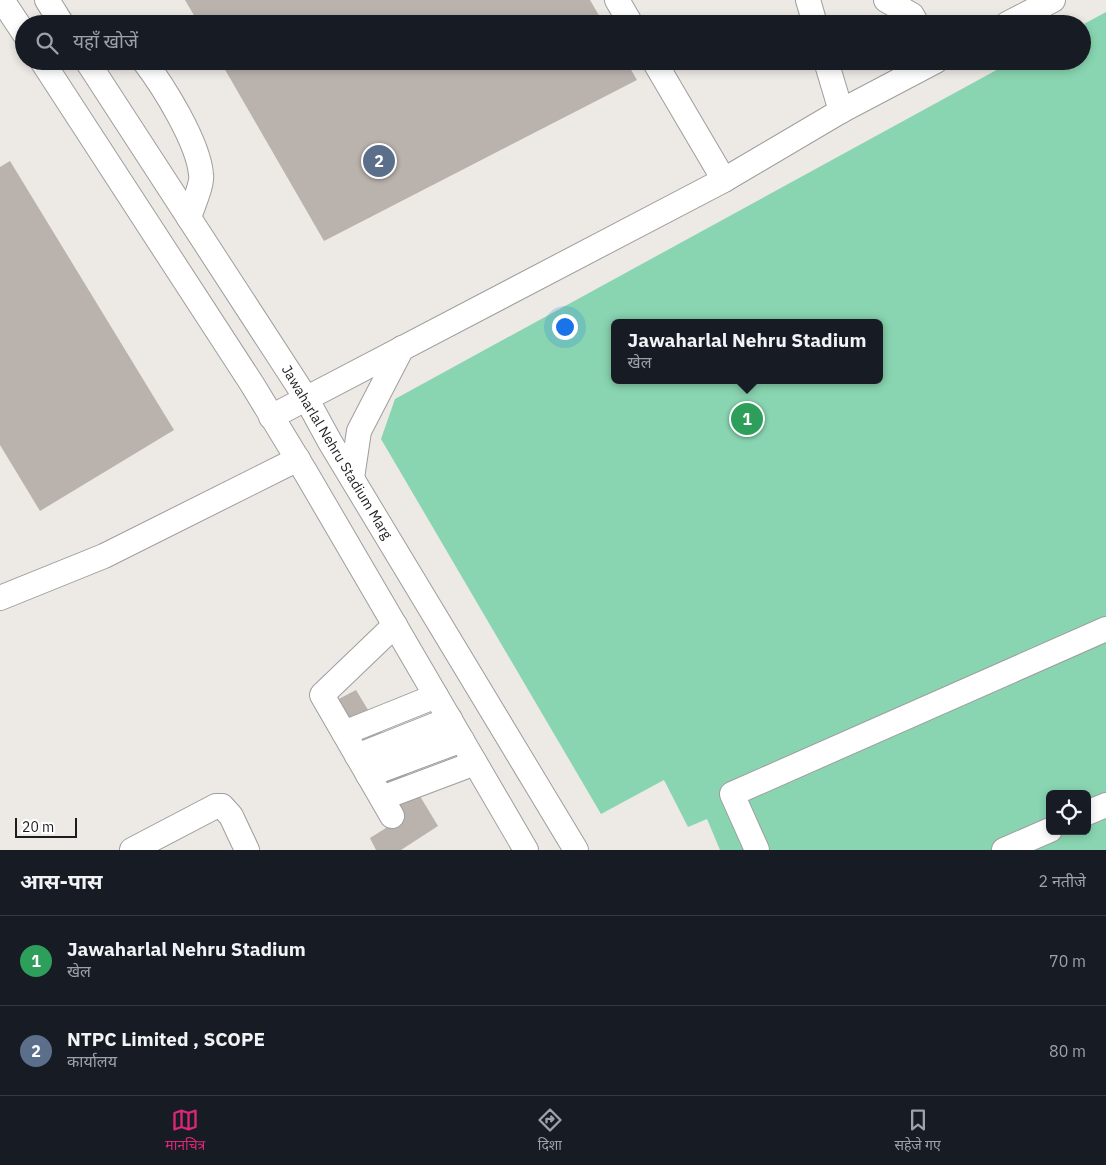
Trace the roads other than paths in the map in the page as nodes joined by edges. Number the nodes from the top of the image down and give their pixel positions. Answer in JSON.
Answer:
{"nodes":[{"id":1,"x":2,"y":0,"type":"edge"},
{"id":2,"x":46,"y":0,"type":"edge"},
{"id":3,"x":617,"y":0,"type":"edge"},
{"id":4,"x":808,"y":0,"type":"edge"},
{"id":5,"x":886,"y":0,"type":"edge"},
{"id":6,"x":1053,"y":0,"type":"edge"},
{"id":7,"x":917,"y":13,"type":"edge"},
{"id":8,"x":56,"y":15,"type":"edge"},
{"id":9,"x":626,"y":15,"type":"edge"},
{"id":10,"x":812,"y":15,"type":"edge"},
{"id":11,"x":1024,"y":15,"type":"edge"},
{"id":12,"x":15,"y":20,"type":"edge"},
{"id":13,"x":48,"y":70,"type":"edge"},
{"id":14,"x":93,"y":70,"type":"edge"},
{"id":15,"x":152,"y":70,"type":"edge"},
{"id":16,"x":659,"y":70,"type":"edge"},
{"id":17,"x":829,"y":70,"type":"edge"},
{"id":18,"x":919,"y":70,"type":"edge"},
{"id":19,"x":841,"y":111,"type":"junction"},
{"id":20,"x":724,"y":180,"type":"junction"},
{"id":21,"x":189,"y":218,"type":"junction"},
{"id":22,"x":402,"y":348,"type":"junction"},
{"id":23,"x":306,"y":398,"type":"junction"},
{"id":24,"x":271,"y":417,"type":"junction"},
{"id":25,"x":298,"y":459,"type":"junction"},
{"id":26,"x":352,"y":478,"type":"junction"},
{"id":27,"x":0,"y":598,"type":"edge"},
{"id":28,"x":395,"y":625,"type":"junction"},
{"id":29,"x":1106,"y":630,"type":"edge"},
{"id":30,"x":436,"y":696,"type":"junction"},
{"id":31,"x":450,"y":719,"type":"junction"},
{"id":32,"x":344,"y":733,"type":"junction"},
{"id":33,"x":462,"y":740,"type":"junction"},
{"id":34,"x":475,"y":763,"type":"junction"},
{"id":35,"x":363,"y":766,"type":"junction"},
{"id":36,"x":1106,"y":805,"type":"edge"},
{"id":37,"x":1091,"y":811,"type":"edge"},
{"id":38,"x":1046,"y":832,"type":"edge"},
{"id":39,"x":132,"y":850,"type":"edge"},
{"id":40,"x":247,"y":850,"type":"edge"},
{"id":41,"x":526,"y":850,"type":"edge"},
{"id":42,"x":576,"y":850,"type":"edge"},
{"id":43,"x":757,"y":850,"type":"edge"},
{"id":44,"x":1004,"y":850,"type":"edge"}],
"edges":[{"from":1,"to":12,"type":"street"},
{"from":2,"to":8,"type":"street"},
{"from":3,"to":9,"type":"street"},
{"from":4,"to":10,"type":"street"},
{"from":5,"to":7,"type":"street"},
{"from":6,"to":11,"type":"street"},
{"from":13,"to":24,"type":"street"},
{"from":14,"to":21,"type":"street","name":"Jawaharlal Nehru Stadium Marg"},
{"from":15,"to":21,"type":"street"},
{"from":16,"to":20,"type":"street"},
{"from":17,"to":19,"type":"street"},
{"from":18,"to":19,"type":"street"},
{"from":19,"to":20,"type":"street"},
{"from":20,"to":22,"type":"street"},
{"from":21,"to":23,"type":"street","name":"Jawaharlal Nehru Stadium Marg"},
{"from":22,"to":23,"type":"street"},
{"from":22,"to":26,"type":"street"},
{"from":23,"to":24,"type":"street"},
{"from":23,"to":26,"type":"street","name":"Jawaharlal Nehru Stadium Marg"},
{"from":24,"to":25,"type":"street"},
{"from":25,"to":27,"type":"street"},
{"from":25,"to":28,"type":"street"},
{"from":26,"to":42,"type":"street","name":"Jawaharlal Nehru Stadium Marg"},
{"from":28,"to":30,"type":"street"},
{"from":28,"to":32,"type":"street"},
{"from":29,"to":43,"type":"street"},
{"from":30,"to":31,"type":"street"},
{"from":30,"to":32,"type":"street"},
{"from":31,"to":33,"type":"street"},
{"from":31,"to":35,"type":"street"},
{"from":32,"to":35,"type":"street"},
{"from":33,"to":34,"type":"street"},
{"from":33,"to":35,"type":"street"},
{"from":34,"to":35,"type":"street"},
{"from":34,"to":41,"type":"street"},
{"from":36,"to":37,"type":"street"},
{"from":38,"to":44,"type":"street"},
{"from":39,"to":40,"type":"street"}]}
